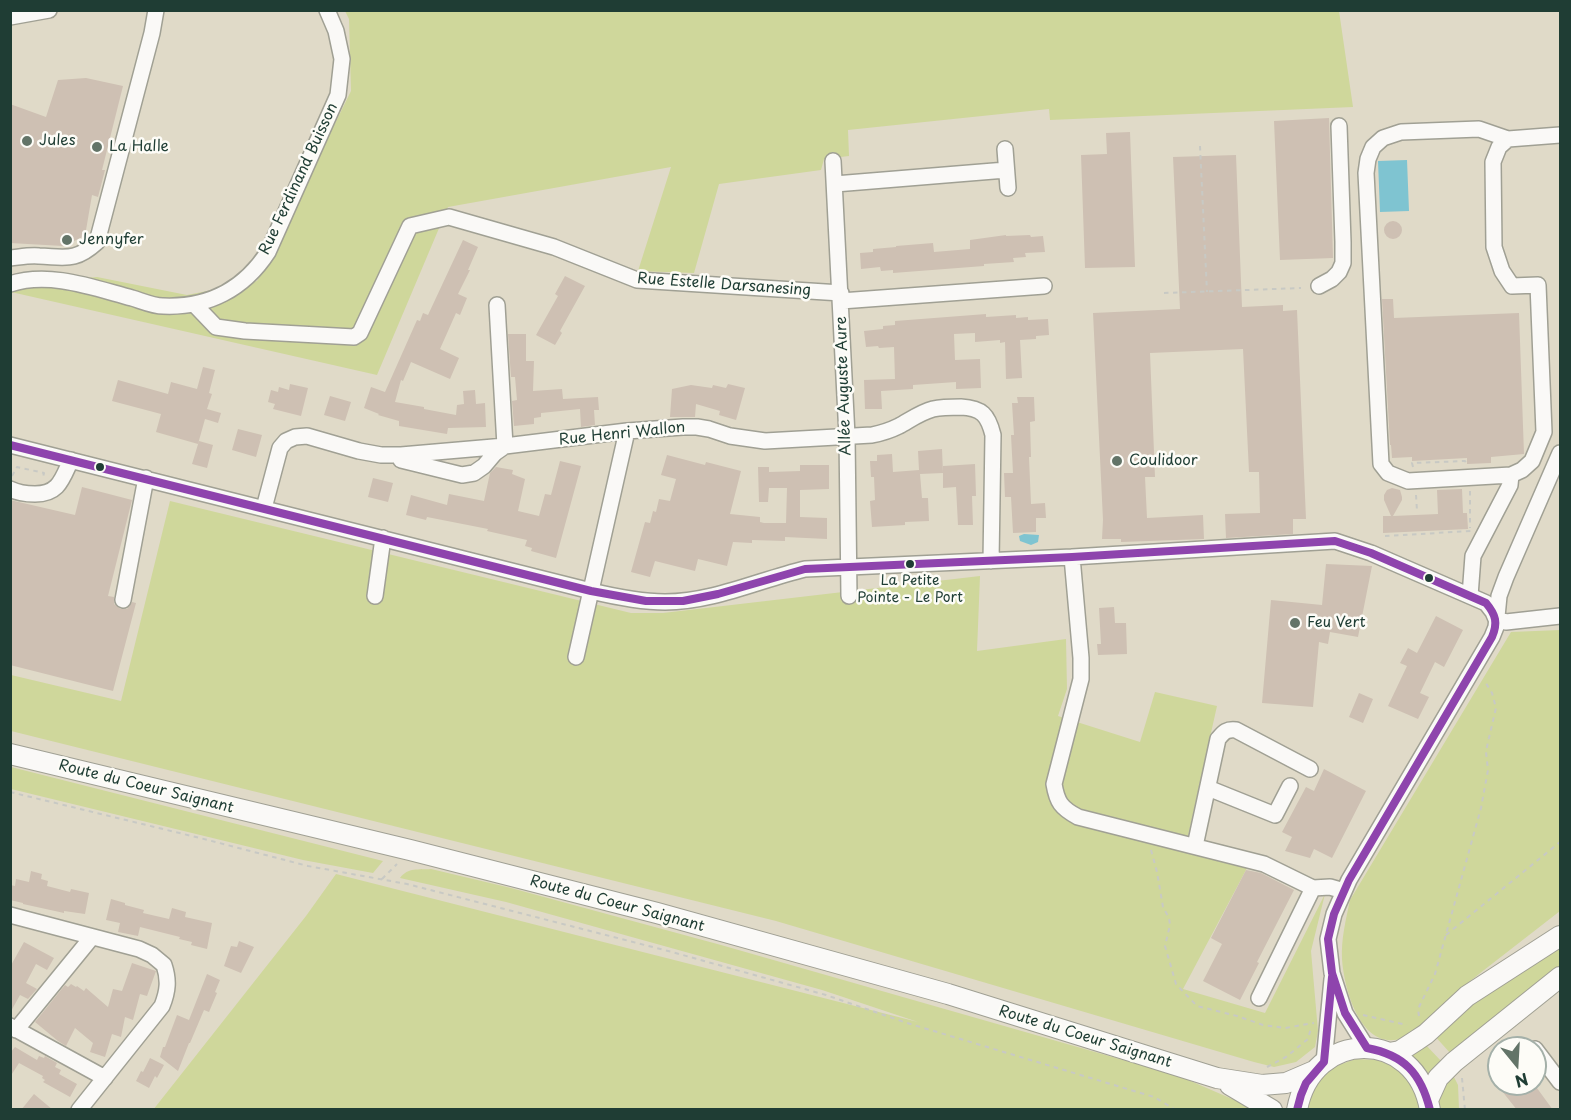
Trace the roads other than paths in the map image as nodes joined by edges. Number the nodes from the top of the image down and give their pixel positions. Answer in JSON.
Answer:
{"nodes":[{"id":1,"x":49,"y":10,"type":"edge"},
{"id":2,"x":156,"y":10,"type":"edge"},
{"id":3,"x":327,"y":10,"type":"edge"},
{"id":4,"x":10,"y":17,"type":"edge"},
{"id":5,"x":1339,"y":126,"type":"dead end"},
{"id":6,"x":1560,"y":135,"type":"edge"},
{"id":7,"x":1508,"y":138,"type":"junction"},
{"id":8,"x":1005,"y":149,"type":"dead end"},
{"id":9,"x":833,"y":161,"type":"dead end"},
{"id":10,"x":1006,"y":170,"type":"junction"},
{"id":11,"x":835,"y":184,"type":"junction"},
{"id":12,"x":1008,"y":188,"type":"dead end"},
{"id":13,"x":10,"y":258,"type":"edge"},
{"id":14,"x":10,"y":284,"type":"edge"},
{"id":15,"x":1044,"y":286,"type":"dead end"},
{"id":16,"x":1319,"y":286,"type":"dead end"},
{"id":17,"x":841,"y":297,"type":"junction"},
{"id":18,"x":194,"y":304,"type":"junction"},
{"id":19,"x":497,"y":305,"type":"dead end"},
{"id":20,"x":627,"y":431,"type":"junction"},
{"id":21,"x":847,"y":436,"type":"junction"},
{"id":22,"x":10,"y":445,"type":"edge"},
{"id":23,"x":505,"y":446,"type":"junction"},
{"id":24,"x":1560,"y":453,"type":"edge"},
{"id":25,"x":381,"y":455,"type":"junction"},
{"id":26,"x":71,"y":460,"type":"junction"},
{"id":27,"x":1511,"y":476,"type":"junction"},
{"id":28,"x":146,"y":478,"type":"junction"},
{"id":29,"x":12,"y":481,"type":"edge"},
{"id":30,"x":264,"y":508,"type":"junction"},
{"id":31,"x":383,"y":538,"type":"junction"},
{"id":32,"x":1072,"y":557,"type":"junction"},
{"id":33,"x":990,"y":561,"type":"junction"},
{"id":34,"x":848,"y":567,"type":"junction"},
{"id":35,"x":591,"y":591,"type":"junction"},
{"id":36,"x":375,"y":596,"type":"dead end"},
{"id":37,"x":849,"y":596,"type":"dead end"},
{"id":38,"x":1470,"y":596,"type":"junction"},
{"id":39,"x":123,"y":600,"type":"dead end"},
{"id":40,"x":1560,"y":616,"type":"edge"},
{"id":41,"x":1496,"y":619,"type":"junction"},
{"id":42,"x":576,"y":657,"type":"dead end"},
{"id":43,"x":10,"y":754,"type":"edge"},
{"id":44,"x":1310,"y":769,"type":"dead end"},
{"id":45,"x":1290,"y":786,"type":"dead end"},
{"id":46,"x":1208,"y":788,"type":"junction"},
{"id":47,"x":1195,"y":846,"type":"junction"},
{"id":48,"x":1313,"y":888,"type":"junction"},
{"id":49,"x":1344,"y":891,"type":"junction"},
{"id":50,"x":10,"y":915,"type":"edge"},
{"id":51,"x":1560,"y":936,"type":"edge"},
{"id":52,"x":92,"y":937,"type":"junction"},
{"id":53,"x":1332,"y":974,"type":"junction"},
{"id":54,"x":1560,"y":977,"type":"edge"},
{"id":55,"x":1259,"y":998,"type":"dead end"},
{"id":56,"x":14,"y":1028,"type":"edge"},
{"id":57,"x":1368,"y":1048,"type":"junction"},
{"id":58,"x":1389,"y":1053,"type":"junction"},
{"id":59,"x":1547,"y":1064,"type":"edge"},
{"id":60,"x":1319,"y":1067,"type":"junction"},
{"id":61,"x":105,"y":1078,"type":"junction"},
{"id":62,"x":1217,"y":1078,"type":"junction"},
{"id":63,"x":1560,"y":1082,"type":"edge"},
{"id":64,"x":1429,"y":1105,"type":"edge"},
{"id":65,"x":79,"y":1110,"type":"edge"},
{"id":66,"x":1272,"y":1110,"type":"edge"},
{"id":67,"x":1297,"y":1110,"type":"edge"}],
"edges":[{"from":1,"to":4,"type":"street"},
{"from":2,"to":13,"type":"street"},
{"from":3,"to":18,"type":"street","name":"Rue Ferdinand Buisson"},
{"from":5,"to":16,"type":"street"},
{"from":6,"to":7,"type":"street"},
{"from":7,"to":27,"type":"street"},
{"from":7,"to":27,"type":"street"},
{"from":8,"to":10,"type":"street"},
{"from":9,"to":11,"type":"street"},
{"from":10,"to":11,"type":"street"},
{"from":10,"to":12,"type":"street"},
{"from":11,"to":17,"type":"street"},
{"from":14,"to":18,"type":"street","name":"Rue Ferdinand Buisson"},
{"from":15,"to":17,"type":"street","name":"Allée Auguste Aure"},
{"from":17,"to":18,"type":"street","name":"Rue Estelle Darsanesing"},
{"from":17,"to":21,"type":"street","name":"Allée Auguste Aure"},
{"from":19,"to":23,"type":"street"},
{"from":20,"to":21,"type":"street","name":"Rue Henri Wallon"},
{"from":20,"to":23,"type":"street","name":"Rue Henri Wallon"},
{"from":20,"to":35,"type":"street"},
{"from":21,"to":33,"type":"street","name":"Rue Henri Wallon"},
{"from":21,"to":34,"type":"street","name":"Allée Auguste Aure"},
{"from":22,"to":26,"type":"street"},
{"from":23,"to":25,"type":"street","name":"Rue Henri Wallon"},
{"from":23,"to":25,"type":"street"},
{"from":24,"to":41,"type":"street"},
{"from":25,"to":30,"type":"street","name":"Rue Henri Wallon"},
{"from":26,"to":28,"type":"street"},
{"from":26,"to":29,"type":"street"},
{"from":27,"to":38,"type":"street"},
{"from":28,"to":30,"type":"street"},
{"from":28,"to":39,"type":"street"},
{"from":30,"to":31,"type":"street"},
{"from":31,"to":35,"type":"street"},
{"from":31,"to":36,"type":"street"},
{"from":32,"to":33,"type":"street"},
{"from":32,"to":38,"type":"street"},
{"from":32,"to":47,"type":"street"},
{"from":33,"to":34,"type":"street"},
{"from":34,"to":35,"type":"street"},
{"from":34,"to":37,"type":"street","name":"Allée Auguste Aure"},
{"from":35,"to":42,"type":"street"},
{"from":38,"to":41,"type":"street"},
{"from":40,"to":41,"type":"street"},
{"from":41,"to":49,"type":"street"},
{"from":43,"to":62,"type":"main road","name":"Route du Coeur Saignant"},
{"from":44,"to":46,"type":"street"},
{"from":45,"to":46,"type":"street"},
{"from":46,"to":47,"type":"street"},
{"from":47,"to":48,"type":"street"},
{"from":48,"to":49,"type":"street"},
{"from":48,"to":55,"type":"street"},
{"from":49,"to":53,"type":"street"},
{"from":50,"to":52,"type":"street"},
{"from":51,"to":58,"type":"main road"},
{"from":52,"to":56,"type":"street"},
{"from":52,"to":61,"type":"street"},
{"from":53,"to":57,"type":"street"},
{"from":53,"to":60,"type":"street"},
{"from":54,"to":64,"type":"main road"},
{"from":56,"to":61,"type":"street"},
{"from":57,"to":58,"type":"main road"},
{"from":57,"to":60,"type":"main road","name":"Route du Coeur Saignant"},
{"from":58,"to":64,"type":"main road"},
{"from":59,"to":63,"type":"street"},
{"from":60,"to":62,"type":"main road","name":"Route du Coeur Saignant"},
{"from":60,"to":67,"type":"main road"},
{"from":61,"to":65,"type":"street"},
{"from":62,"to":66,"type":"main road","name":"Route du Coeur Saignant"}]}
